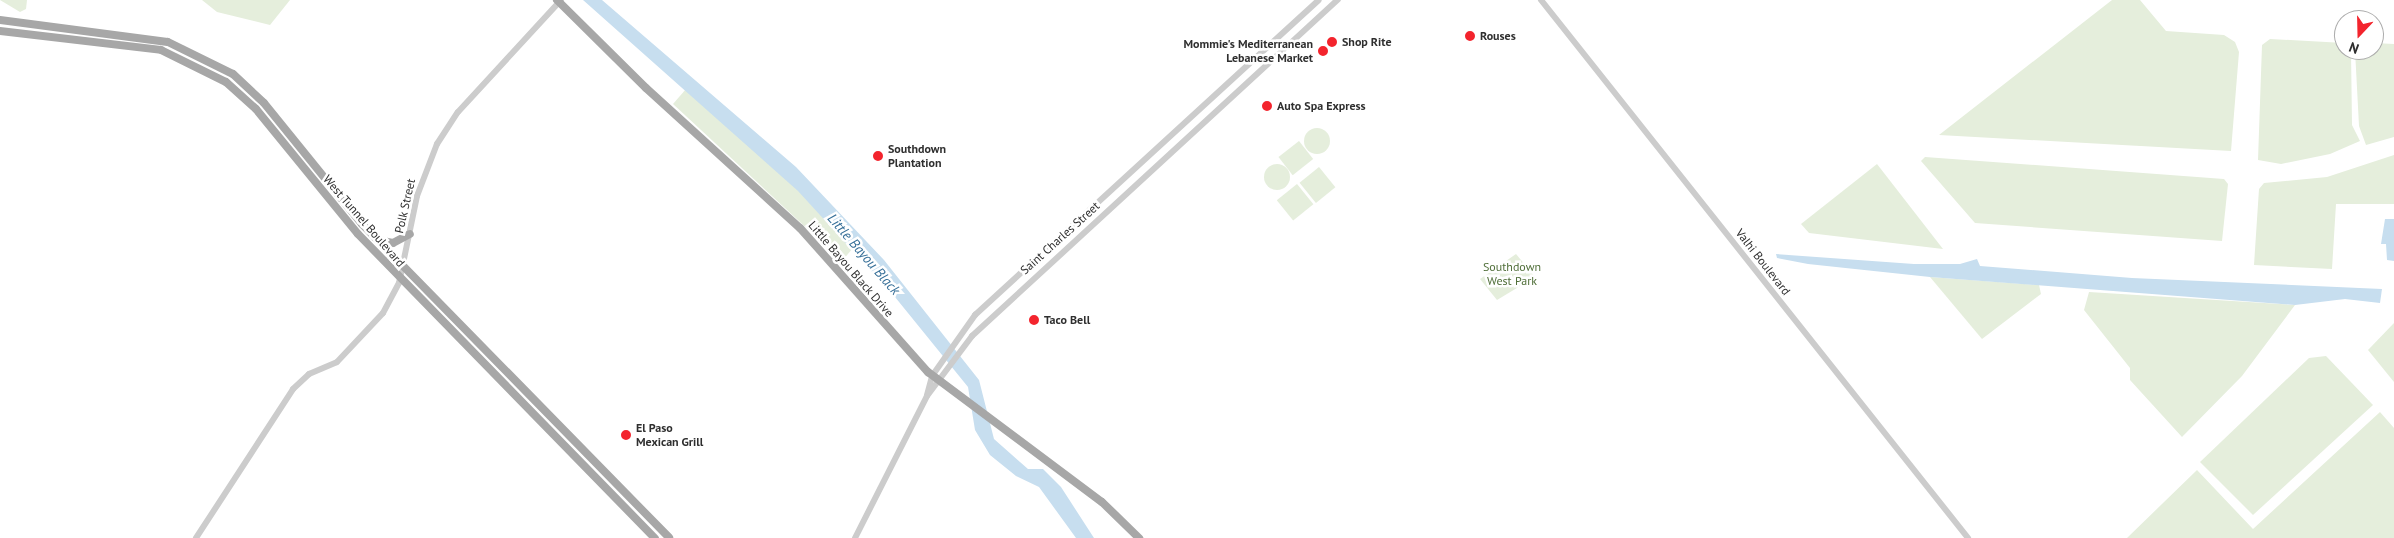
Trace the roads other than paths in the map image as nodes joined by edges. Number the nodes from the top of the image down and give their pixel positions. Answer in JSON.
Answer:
{"nodes":[{"id":1,"x":1319,"y":0,"type":"edge"},
{"id":2,"x":1338,"y":0,"type":"edge"},
{"id":3,"x":1541,"y":0,"type":"edge"},
{"id":4,"x":559,"y":1,"type":"edge"},
{"id":5,"x":0,"y":20,"type":"edge"},
{"id":6,"x":0,"y":31,"type":"edge"},
{"id":7,"x":410,"y":234,"type":"junction"},
{"id":8,"x":376,"y":239,"type":"junction"},
{"id":9,"x":404,"y":268,"type":"junction"},
{"id":10,"x":400,"y":279,"type":"junction"},
{"id":11,"x":943,"y":367,"type":"junction"},
{"id":12,"x":935,"y":379,"type":"junction"},
{"id":13,"x":196,"y":538,"type":"edge"},
{"id":14,"x":655,"y":538,"type":"edge"},
{"id":15,"x":669,"y":538,"type":"edge"},
{"id":16,"x":855,"y":538,"type":"edge"},
{"id":17,"x":1139,"y":538,"type":"edge"},
{"id":18,"x":1968,"y":538,"type":"edge"}],
"edges":[{"from":1,"to":11,"type":"street","name":"Saint Charles Street"},
{"from":2,"to":11,"type":"street","name":"Saint Charles Street"},
{"from":3,"to":18,"type":"street","name":"Valhi Boulevard"},
{"from":4,"to":7,"type":"street","name":"Polk Street"},
{"from":4,"to":12,"type":"main road","name":"Little Bayou Black Drive"},
{"from":5,"to":8,"type":"main road","name":"West Tunnel Boulevard"},
{"from":6,"to":10,"type":"main road","name":"West Tunnel Boulevard"},
{"from":7,"to":8,"type":"main road"},
{"from":7,"to":9,"type":"street","name":"Polk Street"},
{"from":8,"to":9,"type":"main road","name":"West Tunnel Boulevard"},
{"from":9,"to":10,"type":"street","name":"Polk Street"},
{"from":9,"to":15,"type":"main road","name":"West Tunnel Boulevard"},
{"from":10,"to":13,"type":"street","name":"Polk Street"},
{"from":10,"to":14,"type":"main road","name":"West Tunnel Boulevard"},
{"from":11,"to":12,"type":"street","name":"Saint Charles Street"},
{"from":12,"to":16,"type":"street"},
{"from":12,"to":17,"type":"main road","name":"Little Bayou Black Drive"}]}
